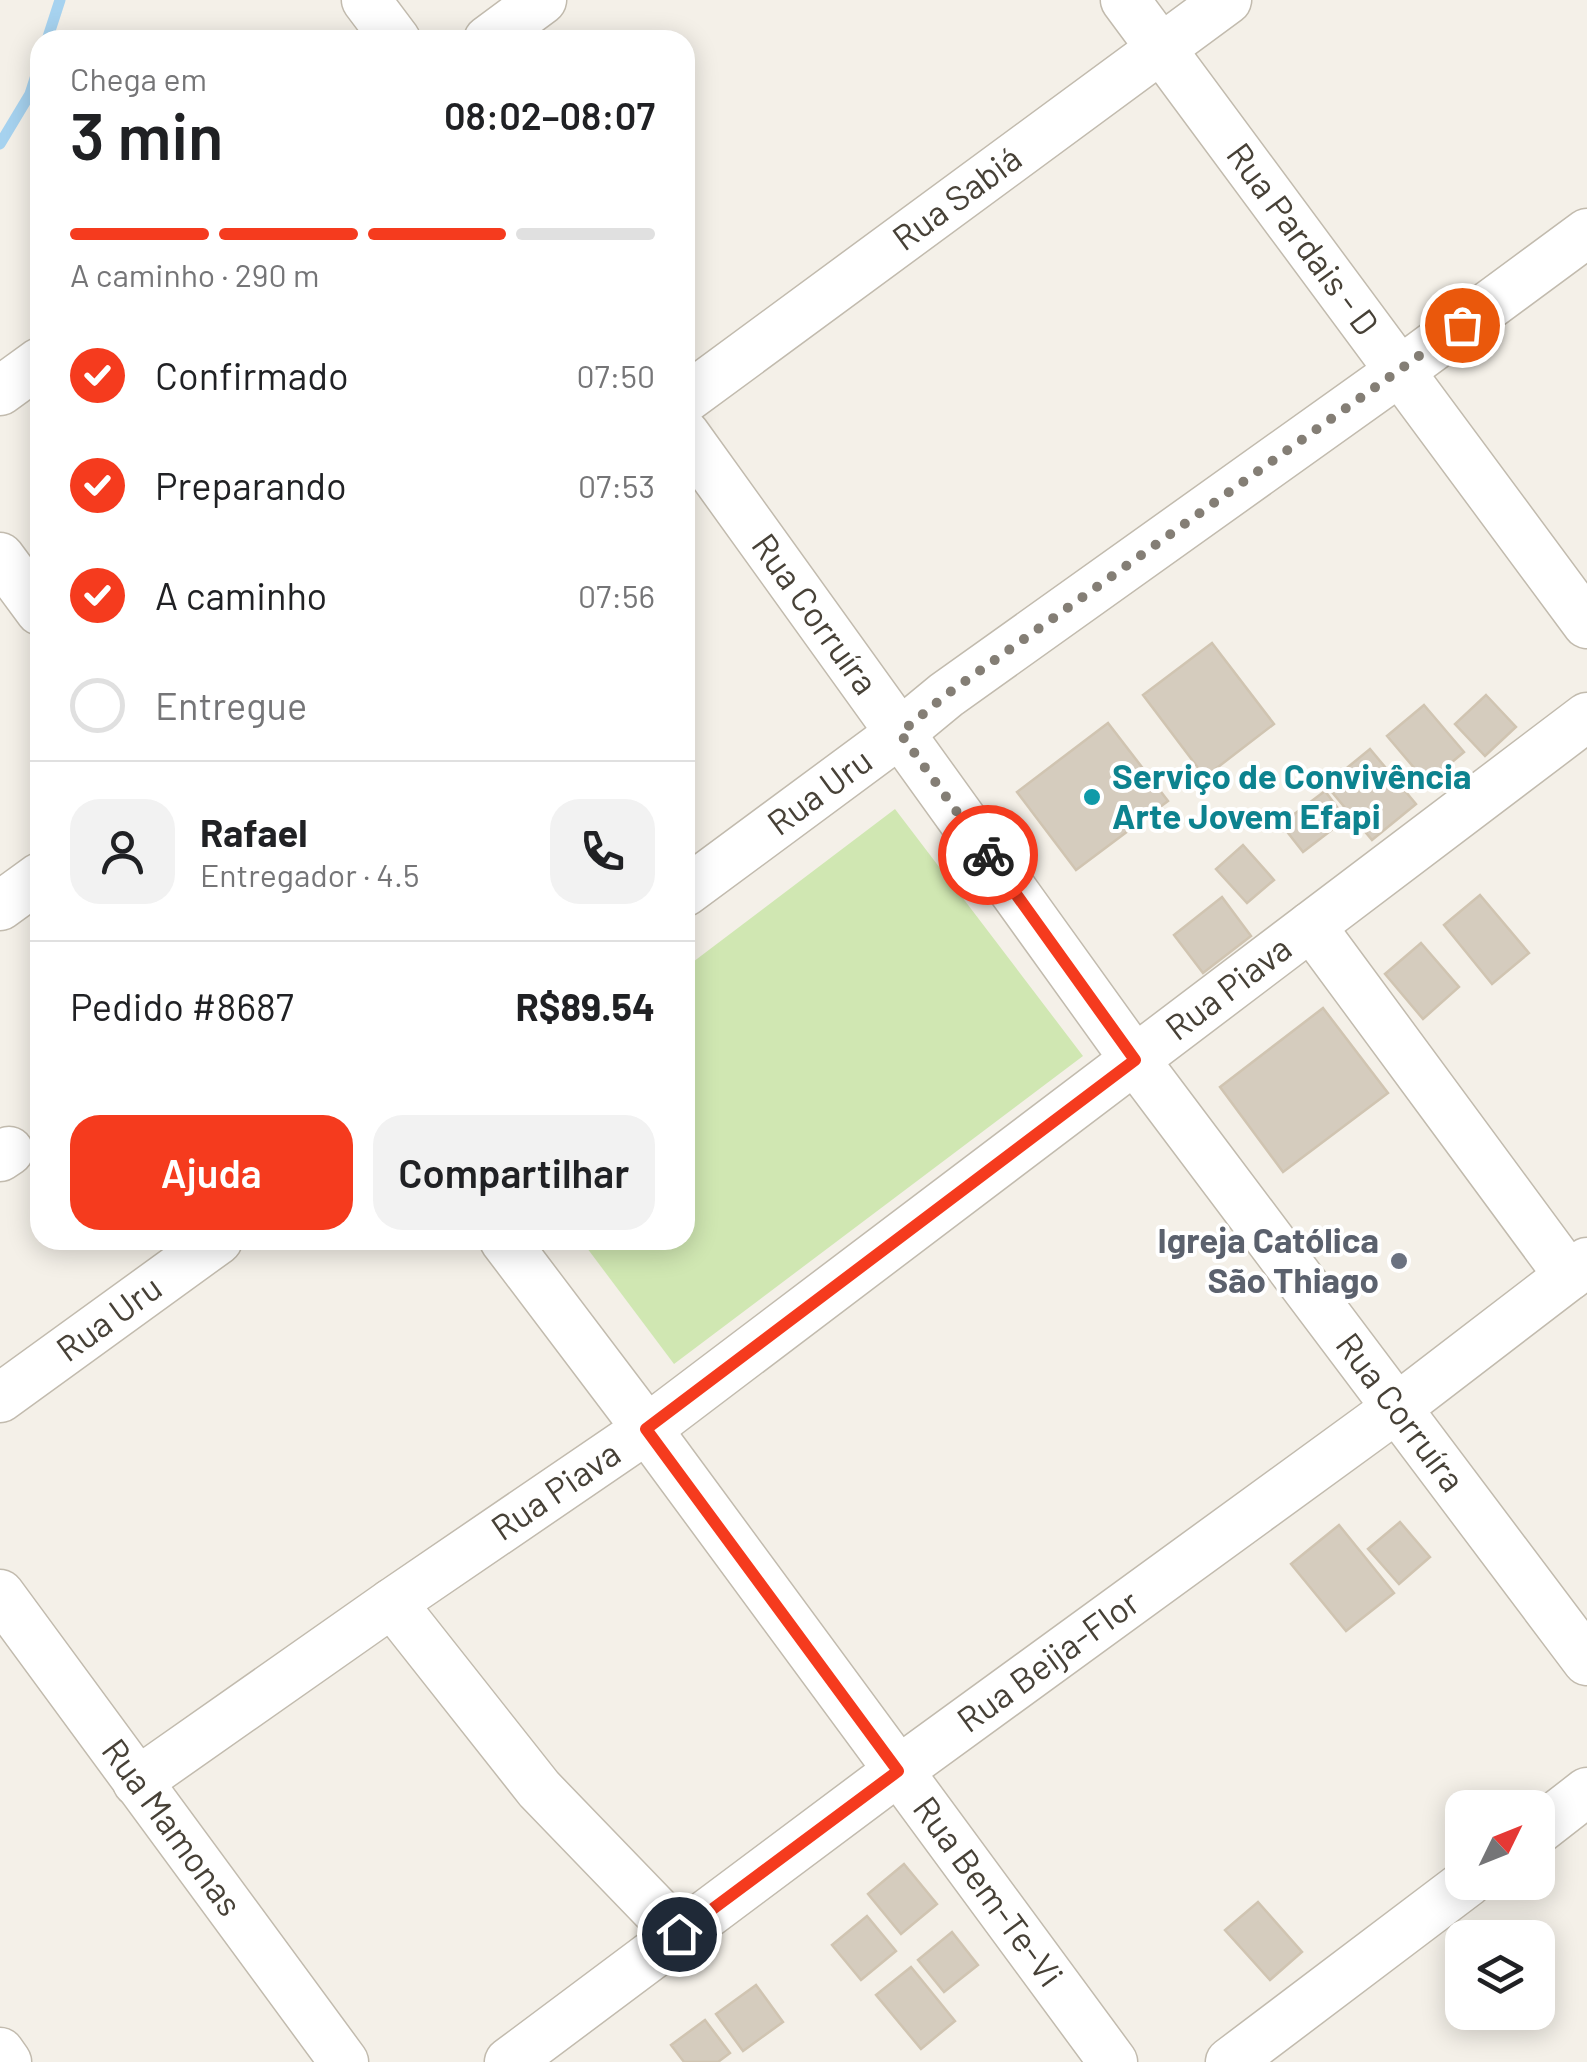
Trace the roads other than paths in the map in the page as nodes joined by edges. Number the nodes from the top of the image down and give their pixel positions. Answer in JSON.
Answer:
{"nodes":[{"id":1,"x":366,"y":0,"type":"edge"},
{"id":2,"x":542,"y":0,"type":"edge"},
{"id":3,"x":1125,"y":0,"type":"edge"},
{"id":4,"x":1227,"y":0,"type":"edge"},
{"id":5,"x":388,"y":30,"type":"edge"},
{"id":6,"x":502,"y":30,"type":"edge"},
{"id":7,"x":1161,"y":50,"type":"junction"},
{"id":8,"x":1587,"y":233,"type":"edge"},
{"id":9,"x":30,"y":369,"type":"edge"},
{"id":10,"x":1400,"y":371,"type":"junction"},
{"id":11,"x":0,"y":391,"type":"edge"},
{"id":12,"x":695,"y":392,"type":"edge"},
{"id":13,"x":695,"y":448,"type":"edge"},
{"id":14,"x":0,"y":557,"type":"edge"},
{"id":15,"x":30,"y":598,"type":"edge"},
{"id":16,"x":1587,"y":624,"type":"edge"},
{"id":17,"x":1587,"y":717,"type":"edge"},
{"id":18,"x":900,"y":733,"type":"junction"},
{"id":19,"x":30,"y":884,"type":"edge"},
{"id":20,"x":695,"y":885,"type":"edge"},
{"id":21,"x":0,"y":906,"type":"edge"},
{"id":22,"x":1312,"y":926,"type":"junction"},
{"id":23,"x":1135,"y":1060,"type":"junction"},
{"id":24,"x":204,"y":1250,"type":"edge"},
{"id":25,"x":512,"y":1250,"type":"edge"},
{"id":26,"x":1578,"y":1269,"type":"edge"},
{"id":27,"x":0,"y":1398,"type":"edge"},
{"id":28,"x":1398,"y":1407,"type":"junction"},
{"id":29,"x":646,"y":1429,"type":"junction"},
{"id":30,"x":0,"y":1594,"type":"edge"},
{"id":31,"x":392,"y":1603,"type":"junction"},
{"id":32,"x":1587,"y":1661,"type":"edge"},
{"id":33,"x":898,"y":1771,"type":"junction"},
{"id":34,"x":137,"y":1782,"type":"junction"},
{"id":35,"x":1587,"y":1792,"type":"edge"},
{"id":36,"x":1555,"y":1817,"type":"edge"},
{"id":37,"x":1445,"y":1899,"type":"edge"},
{"id":38,"x":679,"y":1934,"type":"junction"},
{"id":39,"x":0,"y":2052,"type":"edge"},
{"id":40,"x":7,"y":2062,"type":"edge"},
{"id":41,"x":344,"y":2062,"type":"edge"},
{"id":42,"x":509,"y":2062,"type":"edge"},
{"id":43,"x":1113,"y":2062,"type":"edge"},
{"id":44,"x":1230,"y":2062,"type":"edge"}],
"edges":[{"from":1,"to":5,"type":"street"},
{"from":2,"to":6,"type":"street"},
{"from":3,"to":7,"type":"street","name":"Rua Pardais - D"},
{"from":4,"to":7,"type":"street","name":"Rua Sabiá"},
{"from":7,"to":10,"type":"street","name":"Rua Pardais - D"},
{"from":7,"to":12,"type":"street","name":"Rua Sabiá"},
{"from":8,"to":10,"type":"street","name":"Rua Uru"},
{"from":9,"to":11,"type":"street"},
{"from":10,"to":16,"type":"street","name":"Rua Pardais - D"},
{"from":10,"to":18,"type":"street","name":"Rua Uru"},
{"from":13,"to":18,"type":"street","name":"Rua Corruíra"},
{"from":14,"to":15,"type":"street"},
{"from":17,"to":22,"type":"street","name":"Rua Piava"},
{"from":18,"to":20,"type":"street","name":"Rua Uru"},
{"from":18,"to":23,"type":"street","name":"Rua Corruíra"},
{"from":19,"to":21,"type":"street"},
{"from":22,"to":23,"type":"street","name":"Rua Piava"},
{"from":22,"to":26,"type":"street"},
{"from":23,"to":28,"type":"street","name":"Rua Corruíra"},
{"from":23,"to":29,"type":"street","name":"Rua Piava"},
{"from":24,"to":27,"type":"street","name":"Rua Uru"},
{"from":25,"to":29,"type":"street","name":"Rua Bem-Te-Vi"},
{"from":26,"to":28,"type":"street","name":"Rua Beija-Flor"},
{"from":28,"to":32,"type":"street","name":"Rua Corruíra"},
{"from":28,"to":33,"type":"street","name":"Rua Beija-Flor"},
{"from":29,"to":31,"type":"street","name":"Rua Piava"},
{"from":29,"to":33,"type":"street","name":"Rua Bem-Te-Vi"},
{"from":30,"to":34,"type":"street","name":"Rua Mamonas"},
{"from":31,"to":34,"type":"street","name":"Rua Piava"},
{"from":31,"to":38,"type":"street"},
{"from":33,"to":38,"type":"street","name":"Rua Beija-Flor"},
{"from":33,"to":43,"type":"street","name":"Rua Bem-Te-Vi"},
{"from":34,"to":41,"type":"street","name":"Rua Mamonas"},
{"from":35,"to":36,"type":"street"},
{"from":37,"to":44,"type":"street"},
{"from":38,"to":42,"type":"street","name":"Rua Beija-Flor"},
{"from":39,"to":40,"type":"street"}]}
